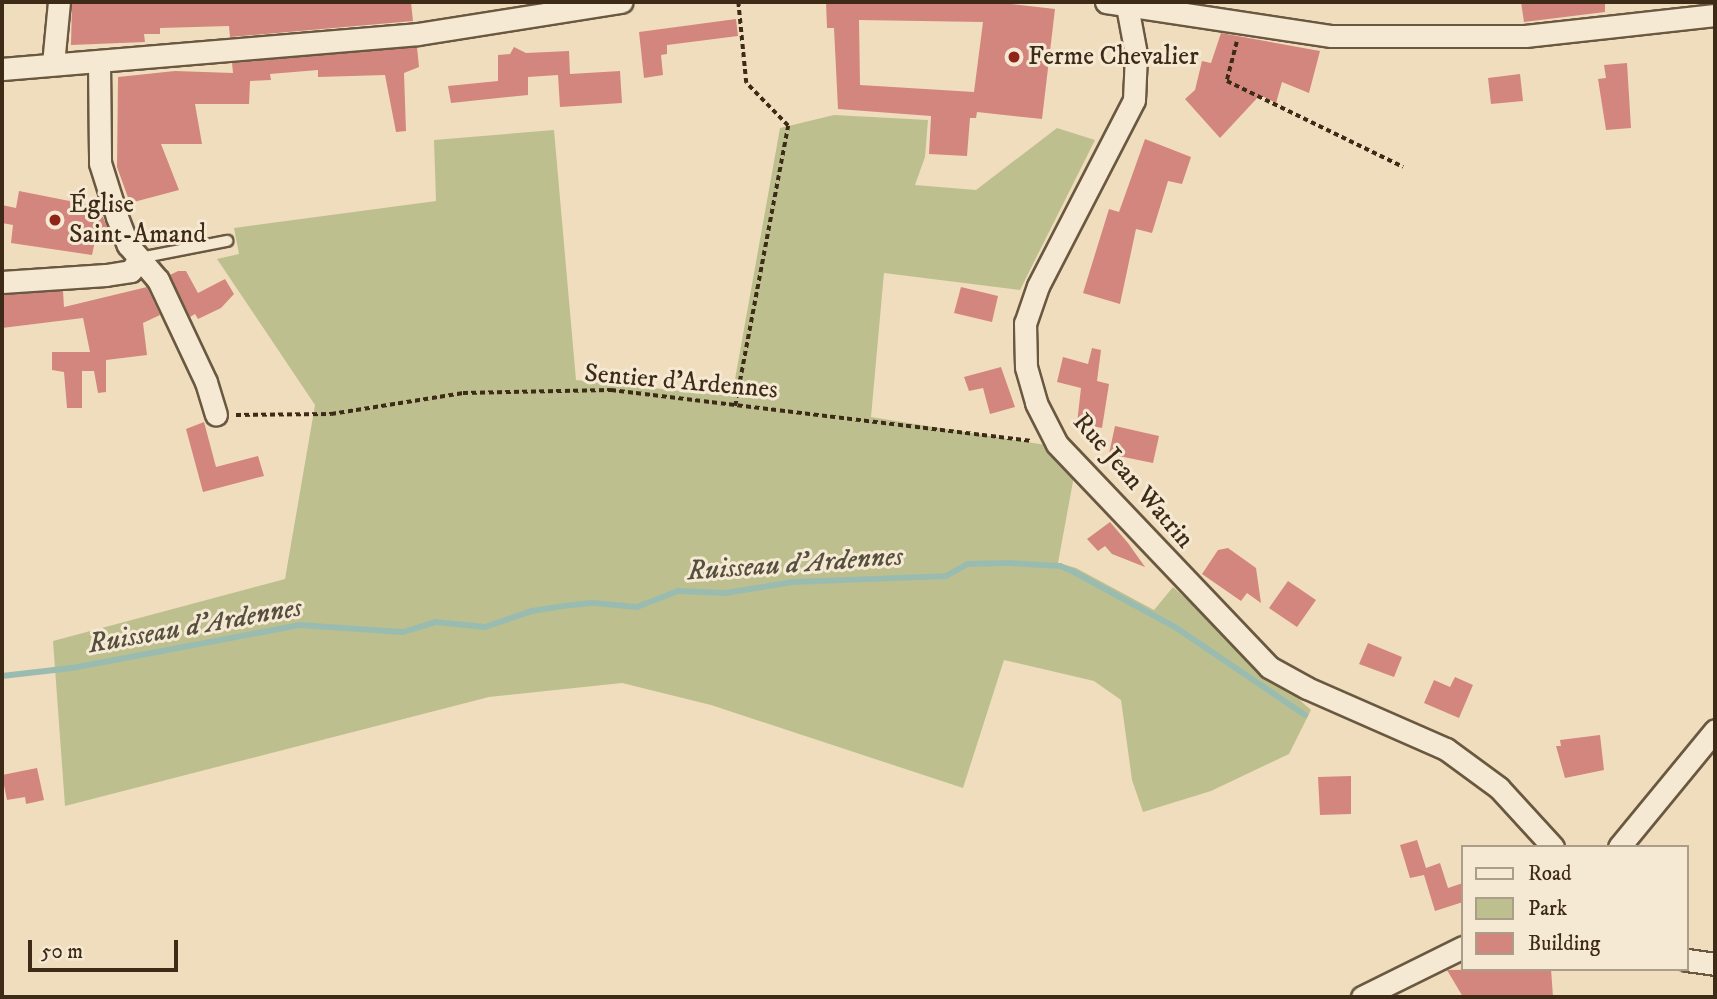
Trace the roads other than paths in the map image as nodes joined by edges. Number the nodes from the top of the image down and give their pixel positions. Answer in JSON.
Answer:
{"nodes":[{"id":1,"x":59,"y":2,"type":"edge"},
{"id":2,"x":621,"y":2,"type":"edge"},
{"id":3,"x":1106,"y":2,"type":"edge"},
{"id":4,"x":1127,"y":6,"type":"junction"},
{"id":5,"x":1715,"y":15,"type":"edge"},
{"id":6,"x":99,"y":61,"type":"junction"},
{"id":7,"x":53,"y":64,"type":"junction"},
{"id":8,"x":2,"y":69,"type":"edge"},
{"id":9,"x":226,"y":241,"type":"dead end"},
{"id":10,"x":139,"y":258,"type":"junction"},
{"id":11,"x":2,"y":282,"type":"edge"},
{"id":12,"x":216,"y":415,"type":"road end"},
{"id":13,"x":1715,"y":730,"type":"edge"},
{"id":14,"x":1551,"y":845,"type":"edge"},
{"id":15,"x":1621,"y":845,"type":"edge"},
{"id":16,"x":1462,"y":947,"type":"edge"},
{"id":17,"x":1689,"y":960,"type":"edge"},
{"id":18,"x":1715,"y":964,"type":"edge"},
{"id":19,"x":1362,"y":997,"type":"edge"}],
"edges":[{"from":1,"to":7,"type":"street"},
{"from":2,"to":6,"type":"street"},
{"from":3,"to":4,"type":"street"},
{"from":4,"to":5,"type":"street"},
{"from":4,"to":14,"type":"street","name":"Rue Jean Watrin"},
{"from":6,"to":7,"type":"street"},
{"from":6,"to":10,"type":"street"},
{"from":7,"to":8,"type":"street"},
{"from":9,"to":10,"type":"lane"},
{"from":10,"to":11,"type":"street"},
{"from":10,"to":12,"type":"street"},
{"from":13,"to":15,"type":"street"},
{"from":16,"to":19,"type":"street"},
{"from":17,"to":18,"type":"street"}]}
